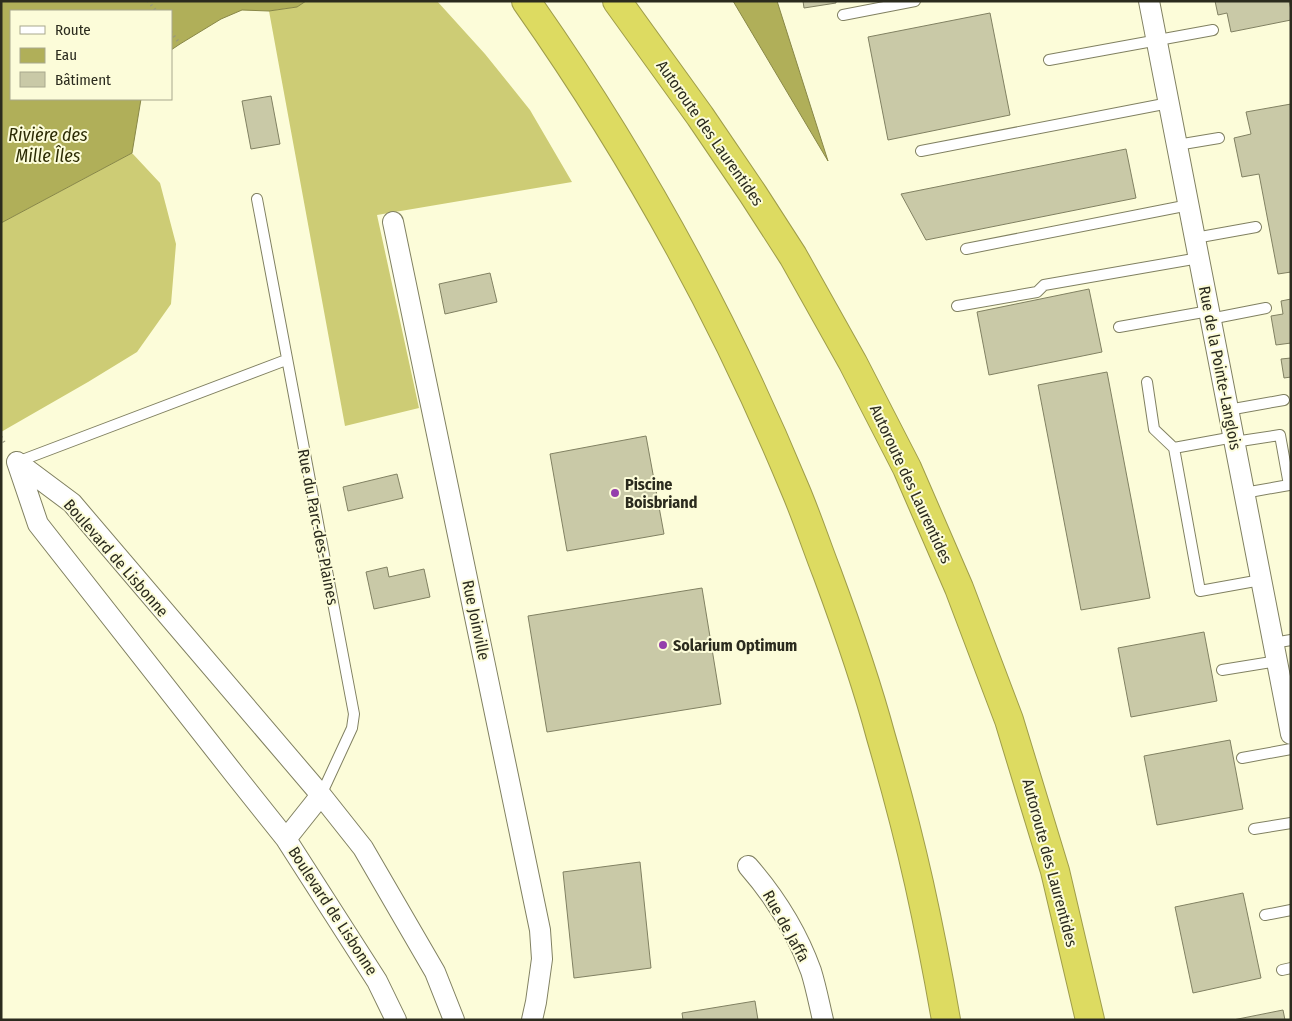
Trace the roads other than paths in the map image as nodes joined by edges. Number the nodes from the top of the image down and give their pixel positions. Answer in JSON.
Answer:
{"nodes":[{"id":1,"x":526,"y":1,"type":"edge"},
{"id":2,"x":616,"y":1,"type":"edge"},
{"id":3,"x":916,"y":1,"type":"edge"},
{"id":4,"x":1149,"y":1,"type":"edge"},
{"id":5,"x":843,"y":15,"type":"dead end"},
{"id":6,"x":1213,"y":30,"type":"dead end"},
{"id":7,"x":1157,"y":40,"type":"junction"},
{"id":8,"x":1049,"y":60,"type":"dead end"},
{"id":9,"x":1169,"y":102,"type":"junction"},
{"id":10,"x":1219,"y":138,"type":"dead end"},
{"id":11,"x":1177,"y":145,"type":"junction"},
{"id":12,"x":921,"y":151,"type":"dead end"},
{"id":13,"x":257,"y":199,"type":"dead end"},
{"id":14,"x":1188,"y":204,"type":"junction"},
{"id":15,"x":393,"y":222,"type":"dead end"},
{"id":16,"x":1256,"y":227,"type":"dead end"},
{"id":17,"x":1195,"y":238,"type":"junction"},
{"id":18,"x":966,"y":248,"type":"dead end"},
{"id":19,"x":1199,"y":258,"type":"junction"},
{"id":20,"x":957,"y":306,"type":"dead end"},
{"id":21,"x":1266,"y":308,"type":"dead end"},
{"id":22,"x":1210,"y":315,"type":"junction"},
{"id":23,"x":1119,"y":327,"type":"dead end"},
{"id":24,"x":286,"y":360,"type":"junction"},
{"id":25,"x":1147,"y":382,"type":"dead end"},
{"id":26,"x":1284,"y":400,"type":"dead end"},
{"id":27,"x":1228,"y":410,"type":"junction"},
{"id":28,"x":1234,"y":440,"type":"junction"},
{"id":29,"x":1174,"y":448,"type":"junction"},
{"id":30,"x":17,"y":462,"type":"junction"},
{"id":31,"x":1244,"y":493,"type":"junction"},
{"id":32,"x":1261,"y":580,"type":"junction"},
{"id":33,"x":1280,"y":648,"type":"edge"},
{"id":34,"x":1222,"y":670,"type":"dead end"},
{"id":35,"x":1287,"y":691,"type":"edge"},
{"id":36,"x":1291,"y":734,"type":"edge"},
{"id":37,"x":1291,"y":749,"type":"edge"},
{"id":38,"x":1242,"y":758,"type":"dead end"},
{"id":39,"x":321,"y":795,"type":"junction"},
{"id":40,"x":1291,"y":823,"type":"edge"},
{"id":41,"x":1254,"y":829,"type":"dead end"},
{"id":42,"x":286,"y":838,"type":"junction"},
{"id":43,"x":748,"y":866,"type":"dead end"},
{"id":44,"x":1291,"y":910,"type":"edge"},
{"id":45,"x":1265,"y":915,"type":"dead end"},
{"id":46,"x":396,"y":1020,"type":"edge"},
{"id":47,"x":454,"y":1020,"type":"edge"},
{"id":48,"x":532,"y":1020,"type":"edge"},
{"id":49,"x":823,"y":1020,"type":"edge"},
{"id":50,"x":946,"y":1020,"type":"edge"},
{"id":51,"x":1090,"y":1020,"type":"edge"}],
"edges":[{"from":1,"to":50,"type":"highway"},
{"from":2,"to":51,"type":"highway","name":"Autoroute des Laurentides"},
{"from":3,"to":5,"type":"lane"},
{"from":4,"to":7,"type":"street","name":"Rue de la Pointe-Langlois"},
{"from":6,"to":7,"type":"lane"},
{"from":7,"to":8,"type":"lane"},
{"from":7,"to":9,"type":"street","name":"Rue de la Pointe-Langlois"},
{"from":9,"to":11,"type":"street","name":"Rue de la Pointe-Langlois"},
{"from":9,"to":12,"type":"lane"},
{"from":10,"to":11,"type":"lane"},
{"from":11,"to":14,"type":"street","name":"Rue de la Pointe-Langlois"},
{"from":13,"to":24,"type":"lane","name":"Rue du Parc-des-Plaines"},
{"from":14,"to":17,"type":"street","name":"Rue de la Pointe-Langlois"},
{"from":14,"to":18,"type":"lane"},
{"from":15,"to":48,"type":"street","name":"Rue Joinville"},
{"from":16,"to":17,"type":"lane"},
{"from":17,"to":19,"type":"street","name":"Rue de la Pointe-Langlois"},
{"from":19,"to":20,"type":"lane"},
{"from":19,"to":22,"type":"street","name":"Rue de la Pointe-Langlois"},
{"from":21,"to":22,"type":"lane"},
{"from":22,"to":23,"type":"lane"},
{"from":22,"to":27,"type":"street","name":"Rue de la Pointe-Langlois"},
{"from":24,"to":30,"type":"lane"},
{"from":24,"to":39,"type":"lane","name":"Rue du Parc-des-Plaines"},
{"from":25,"to":29,"type":"lane"},
{"from":26,"to":27,"type":"lane"},
{"from":27,"to":28,"type":"street","name":"Rue de la Pointe-Langlois"},
{"from":28,"to":29,"type":"lane"},
{"from":28,"to":31,"type":"street","name":"Rue de la Pointe-Langlois"},
{"from":28,"to":31,"type":"lane"},
{"from":29,"to":32,"type":"lane"},
{"from":30,"to":39,"type":"street","name":"Boulevard de Lisbonne"},
{"from":30,"to":42,"type":"street","name":"Boulevard de Lisbonne"},
{"from":31,"to":32,"type":"street","name":"Rue de la Pointe-Langlois"},
{"from":32,"to":33,"type":"street","name":"Rue de la Pointe-Langlois"},
{"from":33,"to":34,"type":"lane"},
{"from":33,"to":35,"type":"street","name":"Rue de la Pointe-Langlois"},
{"from":35,"to":36,"type":"street","name":"Rue de la Pointe-Langlois"},
{"from":37,"to":38,"type":"lane"},
{"from":39,"to":42,"type":"street","name":"Rue du Parc-des-Plaines"},
{"from":39,"to":47,"type":"street","name":"Boulevard de Lisbonne"},
{"from":40,"to":41,"type":"lane"},
{"from":42,"to":46,"type":"street","name":"Boulevard de Lisbonne"},
{"from":43,"to":49,"type":"street","name":"Rue de Jaffa"},
{"from":44,"to":45,"type":"lane"}]}
